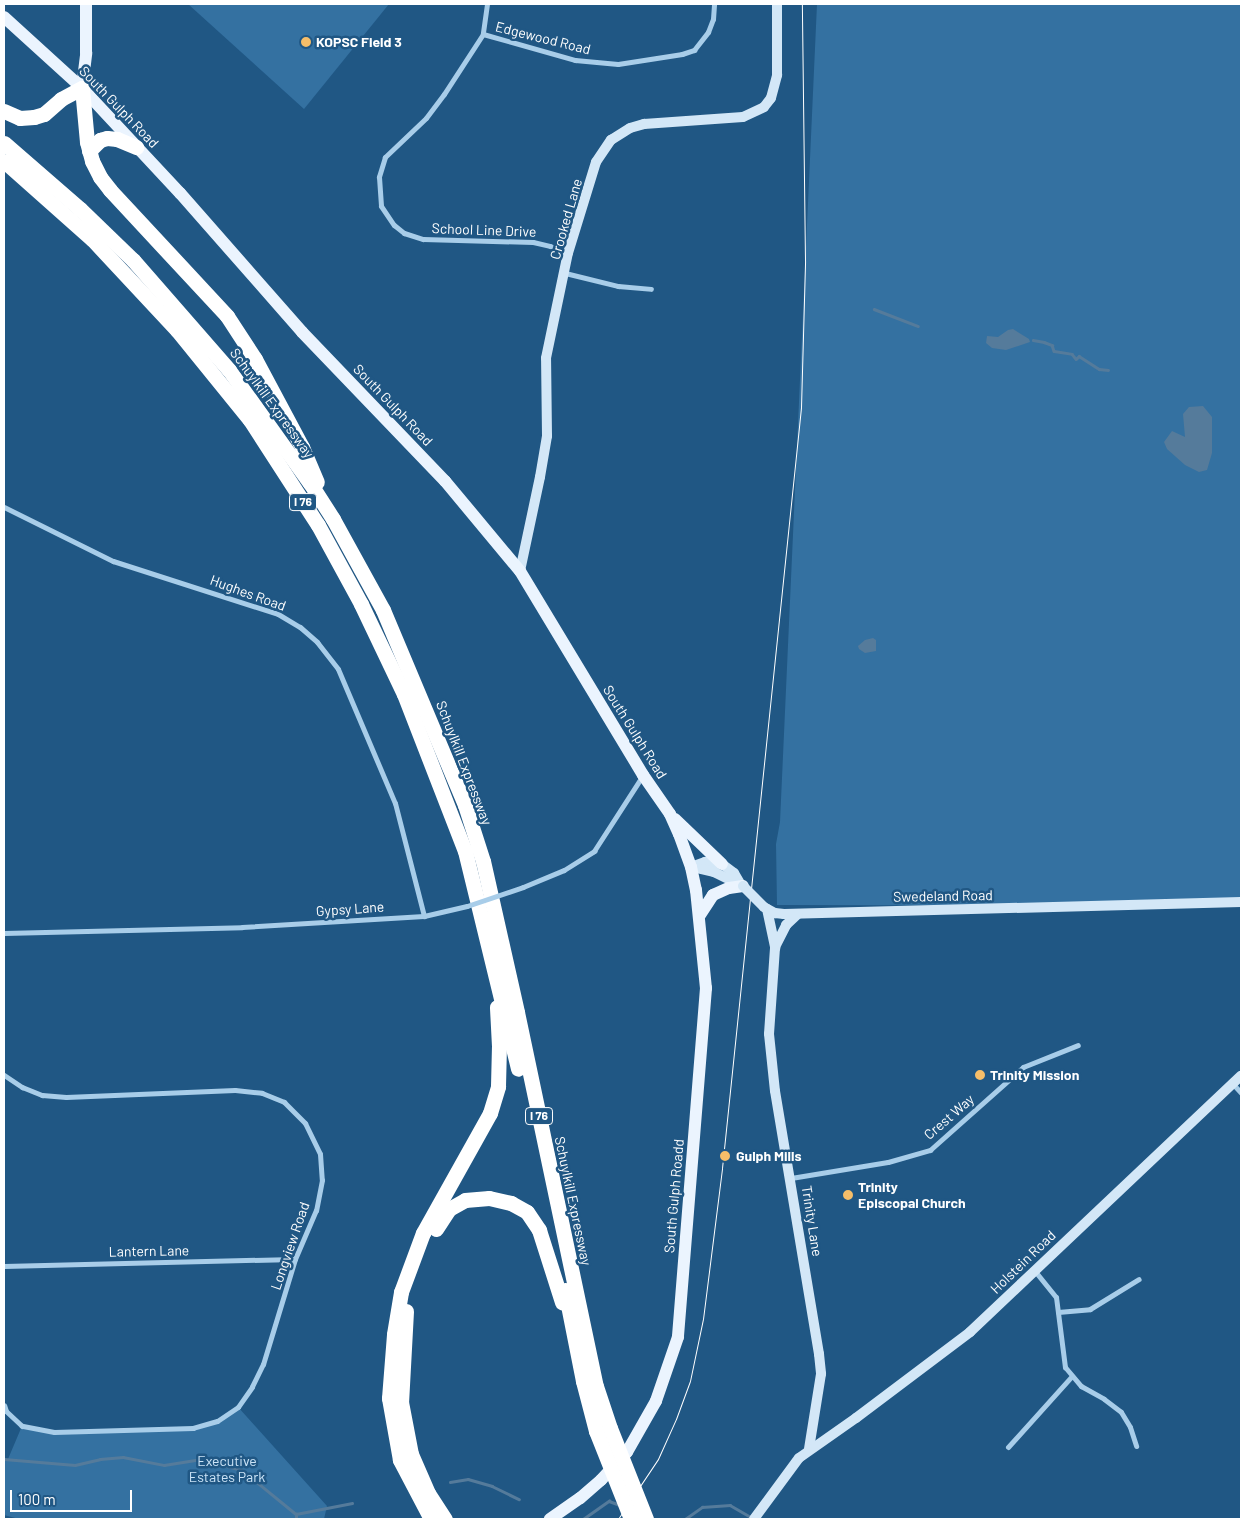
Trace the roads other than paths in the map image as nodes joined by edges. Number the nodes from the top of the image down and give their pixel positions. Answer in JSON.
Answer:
{"nodes":[{"id":1,"x":86,"y":4,"type":"edge"},
{"id":2,"x":486,"y":4,"type":"edge"},
{"id":3,"x":714,"y":4,"type":"edge"},
{"id":4,"x":777,"y":4,"type":"edge"},
{"id":5,"x":4,"y":17,"type":"edge"},
{"id":6,"x":483,"y":34,"type":"junction"},
{"id":7,"x":82,"y":88,"type":"junction"},
{"id":8,"x":4,"y":111,"type":"edge"},
{"id":9,"x":4,"y":143,"type":"edge"},
{"id":10,"x":136,"y":147,"type":"junction"},
{"id":11,"x":89,"y":151,"type":"junction"},
{"id":12,"x":4,"y":161,"type":"edge"},
{"id":13,"x":568,"y":253,"type":"junction"},
{"id":14,"x":565,"y":273,"type":"junction"},
{"id":15,"x":651,"y":290,"type":"dead end"},
{"id":16,"x":4,"y":507,"type":"edge"},
{"id":17,"x":333,"y":519,"type":"junction"},
{"id":18,"x":520,"y":571,"type":"junction"},
{"id":19,"x":643,"y":775,"type":"junction"},
{"id":20,"x":670,"y":814,"type":"junction"},
{"id":21,"x":722,"y":864,"type":"junction"},
{"id":22,"x":691,"y":867,"type":"junction"},
{"id":23,"x":742,"y":886,"type":"junction"},
{"id":24,"x":1241,"y":902,"type":"edge"},
{"id":25,"x":766,"y":908,"type":"junction"},
{"id":26,"x":798,"y":914,"type":"junction"},
{"id":27,"x":700,"y":915,"type":"junction"},
{"id":28,"x":424,"y":916,"type":"junction"},
{"id":29,"x":483,"y":919,"type":"junction"},
{"id":30,"x":4,"y":933,"type":"edge"},
{"id":31,"x":774,"y":948,"type":"junction"},
{"id":32,"x":1078,"y":1044,"type":"dead end"},
{"id":33,"x":4,"y":1075,"type":"edge"},
{"id":34,"x":1241,"y":1076,"type":"edge"},
{"id":35,"x":1233,"y":1084,"type":"junction"},
{"id":36,"x":1241,"y":1094,"type":"edge"},
{"id":37,"x":791,"y":1178,"type":"junction"},
{"id":38,"x":295,"y":1259,"type":"junction"},
{"id":39,"x":4,"y":1266,"type":"edge"},
{"id":40,"x":1034,"y":1270,"type":"junction"},
{"id":41,"x":1139,"y":1279,"type":"dead end"},
{"id":42,"x":1058,"y":1312,"type":"junction"},
{"id":43,"x":576,"y":1351,"type":"junction"},
{"id":44,"x":1071,"y":1377,"type":"junction"},
{"id":45,"x":4,"y":1405,"type":"edge"},
{"id":46,"x":603,"y":1429,"type":"junction"},
{"id":47,"x":1136,"y":1446,"type":"dead end"},
{"id":48,"x":1008,"y":1447,"type":"dead end"},
{"id":49,"x":808,"y":1449,"type":"junction"},
{"id":50,"x":430,"y":1518,"type":"edge"},
{"id":51,"x":445,"y":1519,"type":"edge"},
{"id":52,"x":550,"y":1519,"type":"edge"},
{"id":53,"x":631,"y":1519,"type":"edge"},
{"id":54,"x":646,"y":1519,"type":"edge"},
{"id":55,"x":754,"y":1519,"type":"edge"}],
"edges":[{"from":1,"to":7,"type":"main road"},
{"from":2,"to":6,"type":"street","name":"School Line Drive"},
{"from":3,"to":6,"type":"street","name":"Edgewood Road"},
{"from":4,"to":13,"type":"street","name":"Crooked Lane"},
{"from":5,"to":7,"type":"main road","name":"South Gulph Road"},
{"from":6,"to":13,"type":"street","name":"School Line Drive"},
{"from":7,"to":8,"type":"highway"},
{"from":7,"to":10,"type":"main road","name":"South Gulph Road"},
{"from":7,"to":11,"type":"highway"},
{"from":9,"to":17,"type":"highway","name":"Schuylkill Expressway","number":"I 76"},
{"from":10,"to":11,"type":"highway"},
{"from":10,"to":18,"type":"main road","name":"South Gulph Road"},
{"from":11,"to":17,"type":"highway"},
{"from":12,"to":29,"type":"highway","name":"Schuylkill Expressway","number":"I 76"},
{"from":13,"to":14,"type":"street","name":"Crooked Lane"},
{"from":14,"to":15,"type":"street"},
{"from":14,"to":18,"type":"street","name":"Crooked Lane"},
{"from":16,"to":28,"type":"street","name":"Hughes Road"},
{"from":17,"to":46,"type":"highway","name":"Schuylkill Expressway","number":"I 76"},
{"from":18,"to":19,"type":"main road","name":"South Gulph Road"},
{"from":19,"to":20,"type":"main road","name":"South Gulph Road"},
{"from":19,"to":28,"type":"street","name":"Gypsy Lane","bridge":true},
{"from":20,"to":21,"type":"main road"},
{"from":20,"to":22,"type":"main road","name":"South Gulph Road"},
{"from":21,"to":22,"type":"street"},
{"from":21,"to":23,"type":"street"},
{"from":22,"to":23,"type":"street"},
{"from":22,"to":27,"type":"main road","name":"South Gulph Roadd"},
{"from":23,"to":25,"type":"street","bridge":true},
{"from":23,"to":27,"type":"main road"},
{"from":24,"to":26,"type":"street","name":"Swedeland Road"},
{"from":25,"to":26,"type":"street","name":"Swedeland Road"},
{"from":25,"to":31,"type":"street","name":"Trinity Lane"},
{"from":26,"to":31,"type":"street"},
{"from":27,"to":52,"type":"main road","name":"South Gulph Roadd"},
{"from":28,"to":30,"type":"street","name":"Gypsy Lane"},
{"from":29,"to":43,"type":"highway","name":"Schuylkill Expressway","number":"I 76"},
{"from":29,"to":50,"type":"highway"},
{"from":31,"to":37,"type":"street","name":"Trinity Lane"},
{"from":32,"to":37,"type":"street","name":"Crest Way"},
{"from":33,"to":38,"type":"street","name":"Longview Road"},
{"from":34,"to":35,"type":"street","name":"Holstein Road"},
{"from":35,"to":36,"type":"street"},
{"from":35,"to":40,"type":"street","name":"Holstein Road"},
{"from":37,"to":49,"type":"street","name":"Trinity Lane"},
{"from":38,"to":39,"type":"street","name":"Lantern Lane"},
{"from":38,"to":45,"type":"street","name":"Longview Road"},
{"from":40,"to":42,"type":"street"},
{"from":40,"to":49,"type":"street","name":"Holstein Road"},
{"from":41,"to":42,"type":"street"},
{"from":42,"to":44,"type":"street"},
{"from":43,"to":46,"type":"highway","name":"Schuylkill Expressway","number":"I 76"},
{"from":43,"to":51,"type":"highway"},
{"from":44,"to":47,"type":"street"},
{"from":44,"to":48,"type":"street"},
{"from":46,"to":53,"type":"highway","name":"Schuylkill Expressway","number":"I 76","bridge":true},
{"from":46,"to":54,"type":"highway","name":"Schuylkill Expressway","number":"I 76","bridge":true},
{"from":49,"to":55,"type":"street"}]}
